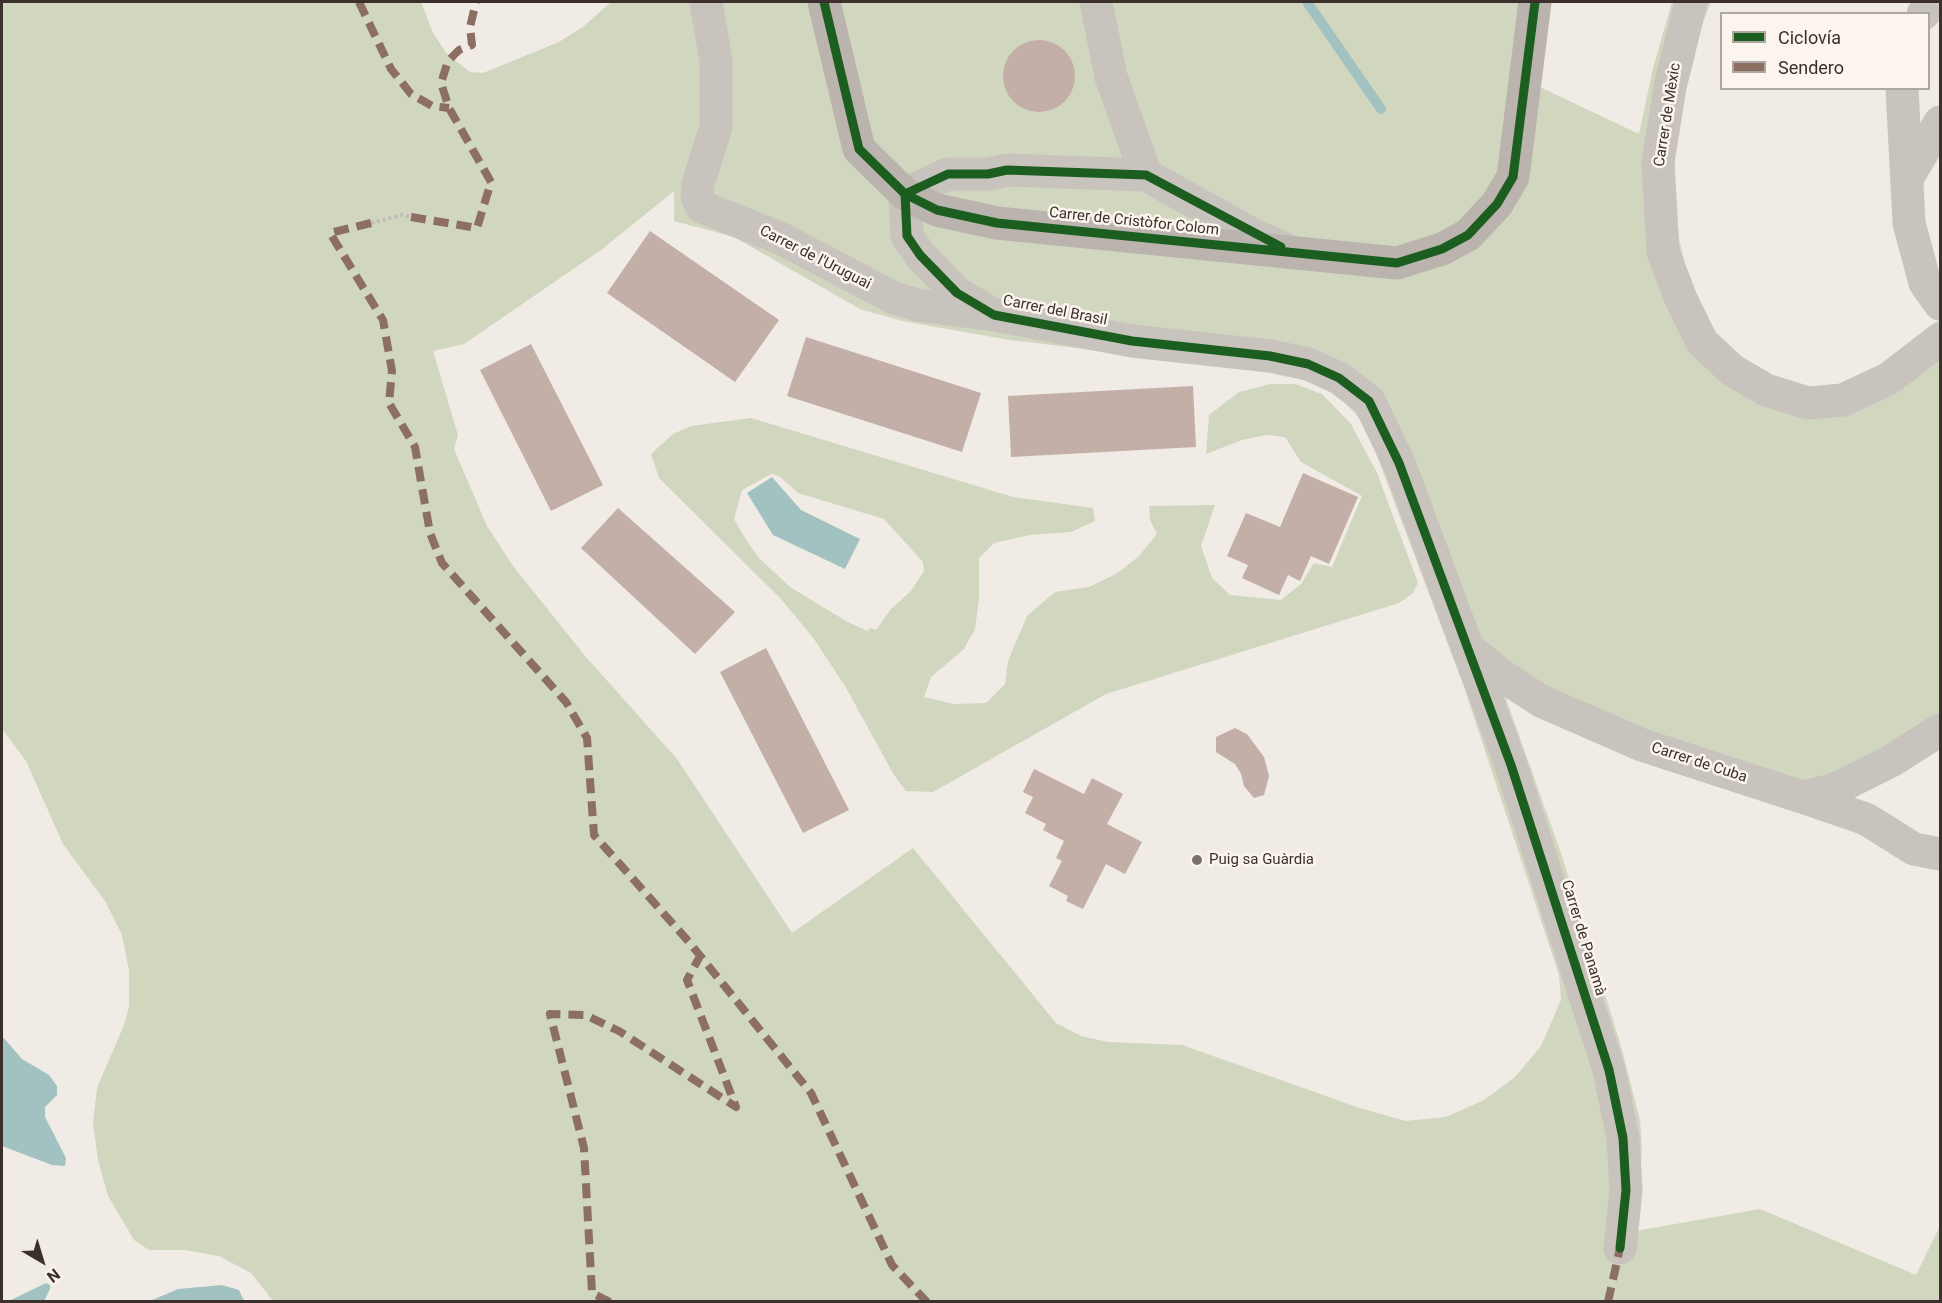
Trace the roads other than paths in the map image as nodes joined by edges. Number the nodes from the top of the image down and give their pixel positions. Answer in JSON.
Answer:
{"nodes":[{"id":1,"x":706,"y":2,"type":"edge"},
{"id":2,"x":824,"y":2,"type":"edge"},
{"id":3,"x":1096,"y":2,"type":"edge"},
{"id":4,"x":1535,"y":2,"type":"edge"},
{"id":5,"x":1691,"y":2,"type":"edge"},
{"id":6,"x":1941,"y":5,"type":"edge"},
{"id":7,"x":1925,"y":12,"type":"edge"},
{"id":8,"x":1902,"y":90,"type":"edge"},
{"id":9,"x":1941,"y":122,"type":"edge"},
{"id":10,"x":1146,"y":175,"type":"junction"},
{"id":11,"x":1907,"y":179,"type":"junction"},
{"id":12,"x":905,"y":194,"type":"junction"},
{"id":13,"x":1291,"y":252,"type":"junction"},
{"id":14,"x":1941,"y":304,"type":"edge"},
{"id":15,"x":994,"y":315,"type":"junction"},
{"id":16,"x":1941,"y":339,"type":"edge"},
{"id":17,"x":1465,"y":646,"type":"junction"},
{"id":18,"x":1941,"y":730,"type":"edge"},
{"id":19,"x":1802,"y":798,"type":"junction"},
{"id":20,"x":1941,"y":854,"type":"edge"},
{"id":21,"x":1620,"y":1248,"type":"dead end"}],
"edges":[{"from":1,"to":15,"type":"street","name":"Carrer de l'Uruguai"},
{"from":2,"to":12,"type":"street","name":"Carrer de Cristòfor Colom"},
{"from":3,"to":10,"type":"street"},
{"from":4,"to":13,"type":"street","name":"Carrer de Cristòfor Colom"},
{"from":5,"to":16,"type":"street","name":"Carrer de Mèxic"},
{"from":6,"to":7,"type":"street"},
{"from":8,"to":11,"type":"street"},
{"from":9,"to":11,"type":"street"},
{"from":10,"to":12,"type":"street"},
{"from":10,"to":13,"type":"street"},
{"from":11,"to":14,"type":"street"},
{"from":12,"to":13,"type":"street","name":"Carrer de Cristòfor Colom"},
{"from":12,"to":15,"type":"street","name":"Carrer del Brasil"},
{"from":15,"to":17,"type":"street","name":"Carrer del Brasil"},
{"from":17,"to":19,"type":"street","name":"Carrer de Cuba"},
{"from":17,"to":21,"type":"street","name":"Carrer de Panamà"},
{"from":18,"to":19,"type":"street"},
{"from":19,"to":20,"type":"street","name":"Carrer de Cuba"}]}
